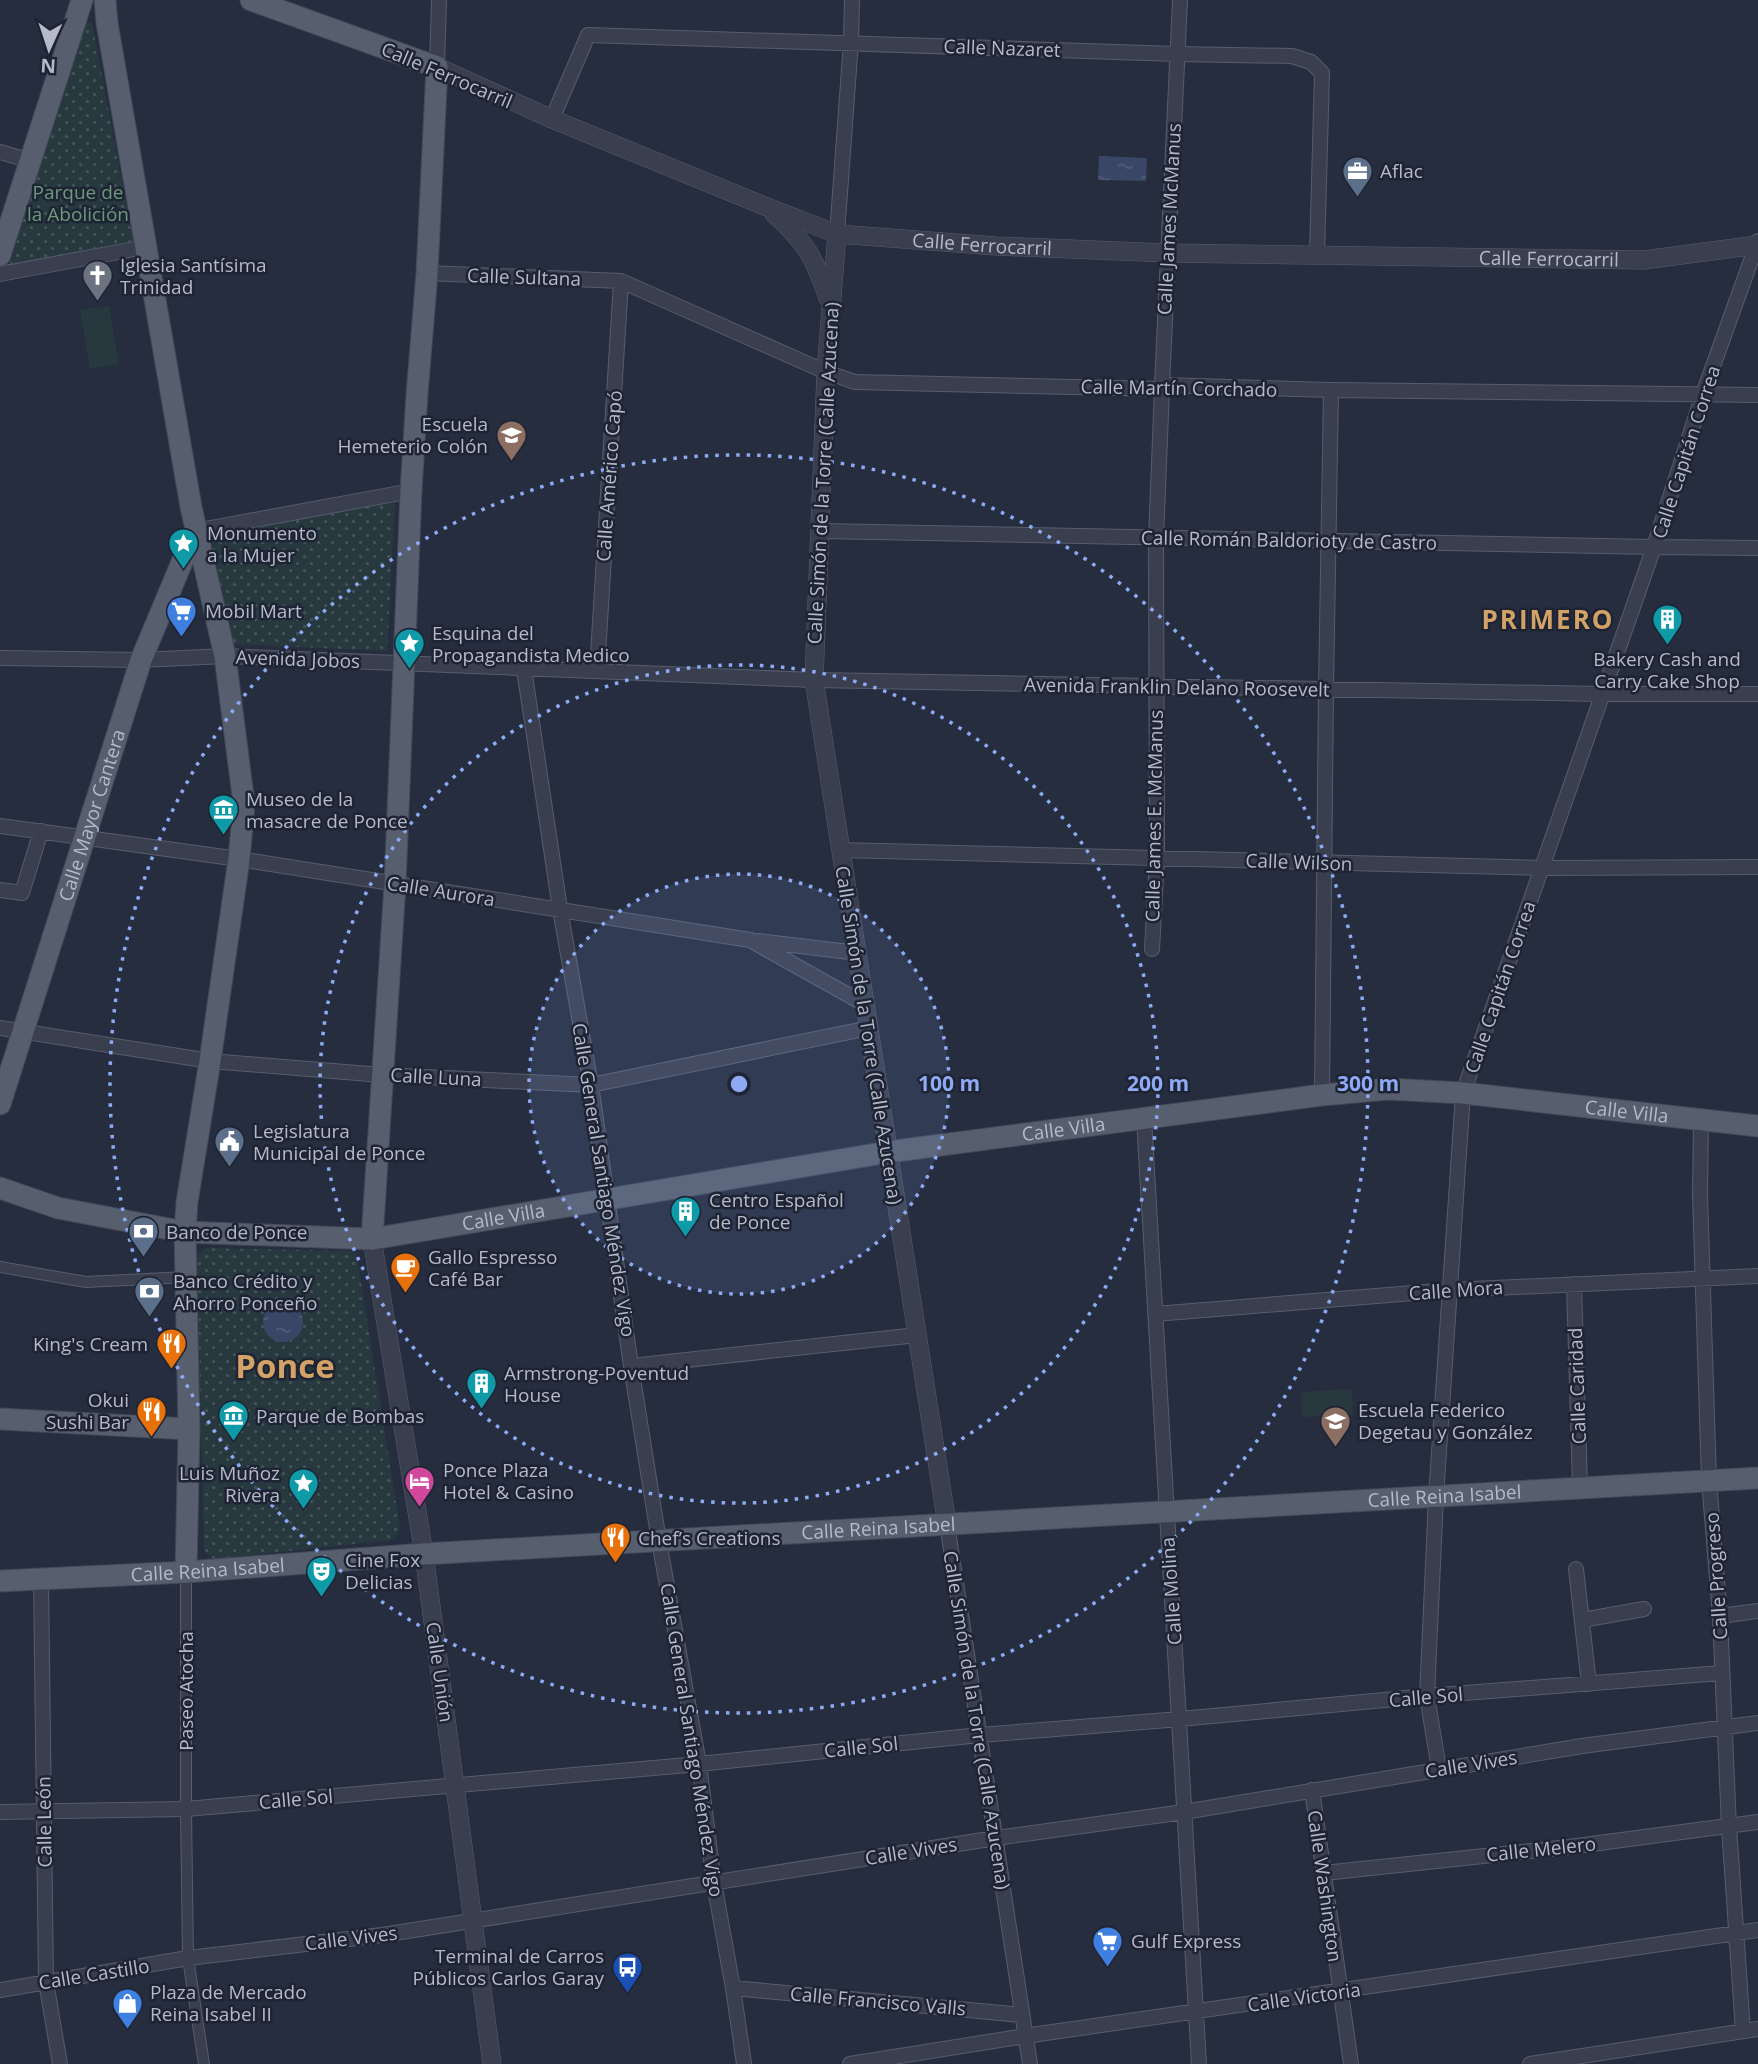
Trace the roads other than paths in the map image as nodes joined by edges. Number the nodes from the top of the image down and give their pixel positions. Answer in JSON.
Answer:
{"nodes":[{"id":1,"x":82,"y":0,"type":"edge"},
{"id":2,"x":105,"y":0,"type":"edge"},
{"id":3,"x":251,"y":0,"type":"edge"},
{"id":4,"x":439,"y":0,"type":"edge"},
{"id":5,"x":852,"y":0,"type":"edge"},
{"id":6,"x":1180,"y":0,"type":"edge"},
{"id":7,"x":851,"y":42,"type":"junction"},
{"id":8,"x":1177,"y":54,"type":"junction"},
{"id":9,"x":437,"y":67,"type":"junction"},
{"id":10,"x":552,"y":119,"type":"junction"},
{"id":11,"x":0,"y":152,"type":"edge"},
{"id":12,"x":31,"y":161,"type":"junction"},
{"id":13,"x":767,"y":208,"type":"junction"},
{"id":14,"x":838,"y":234,"type":"junction"},
{"id":15,"x":1758,"y":243,"type":"edge"},
{"id":16,"x":145,"y":247,"type":"junction"},
{"id":17,"x":1167,"y":253,"type":"junction"},
{"id":18,"x":1317,"y":254,"type":"junction"},
{"id":19,"x":0,"y":255,"type":"edge"},
{"id":20,"x":427,"y":273,"type":"junction"},
{"id":21,"x":0,"y":274,"type":"edge"},
{"id":22,"x":621,"y":281,"type":"junction"},
{"id":23,"x":830,"y":303,"type":"junction"},
{"id":24,"x":826,"y":372,"type":"junction"},
{"id":25,"x":1162,"y":387,"type":"junction"},
{"id":26,"x":1331,"y":390,"type":"junction"},
{"id":27,"x":1703,"y":394,"type":"junction"},
{"id":28,"x":1758,"y":395,"type":"edge"},
{"id":29,"x":411,"y":491,"type":"junction"},
{"id":30,"x":195,"y":531,"type":"junction"},
{"id":31,"x":820,"y":531,"type":"junction"},
{"id":32,"x":1156,"y":538,"type":"junction"},
{"id":33,"x":1329,"y":540,"type":"junction"},
{"id":34,"x":1654,"y":547,"type":"junction"},
{"id":35,"x":1758,"y":548,"type":"edge"},
{"id":36,"x":225,"y":656,"type":"junction"},
{"id":37,"x":0,"y":658,"type":"edge"},
{"id":38,"x":141,"y":660,"type":"junction"},
{"id":39,"x":403,"y":663,"type":"junction"},
{"id":40,"x":524,"y":669,"type":"junction"},
{"id":41,"x":597,"y":671,"type":"junction"},
{"id":42,"x":814,"y":680,"type":"junction"},
{"id":43,"x":1156,"y":686,"type":"junction"},
{"id":44,"x":1326,"y":690,"type":"junction"},
{"id":45,"x":1602,"y":694,"type":"junction"},
{"id":46,"x":1758,"y":694,"type":"edge"},
{"id":47,"x":0,"y":826,"type":"edge"},
{"id":48,"x":41,"y":831,"type":"junction"},
{"id":49,"x":84,"y":836,"type":"junction"},
{"id":50,"x":840,"y":850,"type":"junction"},
{"id":51,"x":1157,"y":858,"type":"junction"},
{"id":52,"x":239,"y":859,"type":"junction"},
{"id":53,"x":1324,"y":863,"type":"junction"},
{"id":54,"x":1758,"y":867,"type":"edge"},
{"id":55,"x":1541,"y":868,"type":"junction"},
{"id":56,"x":395,"y":885,"type":"junction"},
{"id":57,"x":0,"y":890,"type":"edge"},
{"id":58,"x":560,"y":909,"type":"junction"},
{"id":59,"x":750,"y":940,"type":"junction"},
{"id":60,"x":1152,"y":949,"type":"dead end"},
{"id":61,"x":858,"y":953,"type":"junction"},
{"id":62,"x":866,"y":1005,"type":"junction"},
{"id":63,"x":0,"y":1028,"type":"edge"},
{"id":64,"x":869,"y":1028,"type":"junction"},
{"id":65,"x":24,"y":1031,"type":"junction"},
{"id":66,"x":210,"y":1061,"type":"junction"},
{"id":67,"x":382,"y":1075,"type":"junction"},
{"id":68,"x":591,"y":1085,"type":"junction"},
{"id":69,"x":1463,"y":1093,"type":"junction"},
{"id":70,"x":1322,"y":1095,"type":"junction"},
{"id":71,"x":0,"y":1104,"type":"edge"},
{"id":72,"x":1144,"y":1119,"type":"junction"},
{"id":73,"x":1701,"y":1121,"type":"junction"},
{"id":74,"x":1758,"y":1126,"type":"edge"},
{"id":75,"x":888,"y":1152,"type":"junction"},
{"id":76,"x":0,"y":1188,"type":"edge"},
{"id":77,"x":608,"y":1200,"type":"junction"},
{"id":78,"x":185,"y":1233,"type":"junction"},
{"id":79,"x":372,"y":1239,"type":"junction"},
{"id":80,"x":0,"y":1267,"type":"edge"},
{"id":81,"x":1758,"y":1276,"type":"edge"},
{"id":82,"x":187,"y":1277,"type":"junction"},
{"id":83,"x":1703,"y":1278,"type":"junction"},
{"id":84,"x":1574,"y":1284,"type":"junction"},
{"id":85,"x":1450,"y":1290,"type":"junction"},
{"id":86,"x":1155,"y":1314,"type":"junction"},
{"id":87,"x":917,"y":1335,"type":"junction"},
{"id":88,"x":631,"y":1366,"type":"junction"},
{"id":89,"x":0,"y":1419,"type":"edge"},
{"id":90,"x":189,"y":1429,"type":"junction"},
{"id":91,"x":1758,"y":1478,"type":"edge"},
{"id":92,"x":1709,"y":1480,"type":"junction"},
{"id":93,"x":1580,"y":1487,"type":"junction"},
{"id":94,"x":1436,"y":1497,"type":"junction"},
{"id":95,"x":1166,"y":1511,"type":"junction"},
{"id":96,"x":947,"y":1524,"type":"junction"},
{"id":97,"x":659,"y":1541,"type":"junction"},
{"id":98,"x":424,"y":1553,"type":"junction"},
{"id":99,"x":1576,"y":1569,"type":"dead end"},
{"id":100,"x":187,"y":1573,"type":"junction"},
{"id":101,"x":41,"y":1578,"type":"junction"},
{"id":102,"x":0,"y":1581,"type":"edge"},
{"id":103,"x":1644,"y":1609,"type":"dead end"},
{"id":104,"x":1758,"y":1611,"type":"edge"},
{"id":105,"x":1720,"y":1616,"type":"junction"},
{"id":106,"x":1583,"y":1620,"type":"junction"},
{"id":107,"x":1721,"y":1673,"type":"junction"},
{"id":108,"x":1589,"y":1684,"type":"junction"},
{"id":109,"x":1427,"y":1696,"type":"junction"},
{"id":110,"x":1180,"y":1719,"type":"junction"},
{"id":111,"x":1758,"y":1723,"type":"edge"},
{"id":112,"x":1726,"y":1728,"type":"junction"},
{"id":113,"x":980,"y":1735,"type":"junction"},
{"id":114,"x":699,"y":1764,"type":"junction"},
{"id":115,"x":1439,"y":1769,"type":"junction"},
{"id":116,"x":455,"y":1784,"type":"junction"},
{"id":117,"x":1312,"y":1790,"type":"junction"},
{"id":118,"x":186,"y":1809,"type":"junction"},
{"id":119,"x":44,"y":1811,"type":"junction"},
{"id":120,"x":0,"y":1812,"type":"edge"},
{"id":121,"x":1184,"y":1812,"type":"junction"},
{"id":122,"x":1758,"y":1822,"type":"edge"},
{"id":123,"x":1728,"y":1827,"type":"junction"},
{"id":124,"x":996,"y":1838,"type":"junction"},
{"id":125,"x":1324,"y":1873,"type":"junction"},
{"id":126,"x":714,"y":1883,"type":"junction"},
{"id":127,"x":472,"y":1921,"type":"junction"},
{"id":128,"x":1758,"y":1930,"type":"edge"},
{"id":129,"x":1735,"y":1933,"type":"junction"},
{"id":130,"x":188,"y":1958,"type":"junction"},
{"id":131,"x":46,"y":1982,"type":"junction"},
{"id":132,"x":733,"y":1988,"type":"junction"},
{"id":133,"x":0,"y":1990,"type":"edge"},
{"id":134,"x":1340,"y":1991,"type":"junction"},
{"id":135,"x":1196,"y":2012,"type":"junction"},
{"id":136,"x":1022,"y":2015,"type":"junction"},
{"id":137,"x":1751,"y":2030,"type":"edge"},
{"id":138,"x":1025,"y":2036,"type":"junction"},
{"id":139,"x":858,"y":2063,"type":"edge"},
{"id":140,"x":60,"y":2064,"type":"edge"},
{"id":141,"x":204,"y":2064,"type":"edge"},
{"id":142,"x":492,"y":2064,"type":"edge"},
{"id":143,"x":744,"y":2064,"type":"edge"},
{"id":144,"x":1030,"y":2064,"type":"edge"},
{"id":145,"x":1199,"y":2064,"type":"edge"},
{"id":146,"x":1351,"y":2064,"type":"edge"},
{"id":147,"x":1530,"y":2064,"type":"edge"}],
"edges":[{"from":1,"to":12,"type":"main road"},
{"from":2,"to":16,"type":"main road"},
{"from":3,"to":9,"type":"main road","name":"Calle Ferrocarril"},
{"from":4,"to":9,"type":"street"},
{"from":5,"to":7,"type":"street","name":"Calle Simón de la Torre (Calle Azucena)"},
{"from":6,"to":8,"type":"street","name":"Calle James McManus"},
{"from":7,"to":8,"type":"street","name":"Calle Nazaret"},
{"from":7,"to":10,"type":"street","name":"Calle Nazaret"},
{"from":7,"to":14,"type":"street","name":"Calle Simón de la Torre (Calle Azucena)"},
{"from":8,"to":17,"type":"street","name":"Calle James McManus"},
{"from":8,"to":18,"type":"street","name":"Calle Nazaret"},
{"from":9,"to":10,"type":"street","name":"Calle Ferrocarril"},
{"from":9,"to":20,"type":"main road"},
{"from":10,"to":13,"type":"street","name":"Calle Ferrocarril"},
{"from":11,"to":12,"type":"street"},
{"from":12,"to":19,"type":"main road"},
{"from":13,"to":14,"type":"street","name":"Calle Ferrocarril"},
{"from":13,"to":23,"type":"street"},
{"from":14,"to":17,"type":"street","name":"Calle Ferrocarril"},
{"from":14,"to":23,"type":"street","name":"Calle Simón de la Torre (Calle Azucena)"},
{"from":15,"to":18,"type":"street","name":"Calle Ferrocarril"},
{"from":15,"to":27,"type":"street","name":"Calle Capitán Correa"},
{"from":16,"to":21,"type":"street"},
{"from":16,"to":30,"type":"main road"},
{"from":17,"to":18,"type":"street","name":"Calle Ferrocarril"},
{"from":17,"to":25,"type":"street","name":"Calle James McManus"},
{"from":20,"to":22,"type":"street","name":"Calle Sultana"},
{"from":20,"to":29,"type":"main road"},
{"from":22,"to":24,"type":"street","name":"Calle Martín Corchado"},
{"from":22,"to":41,"type":"street","name":"Calle Américo Capó"},
{"from":23,"to":24,"type":"street","name":"Calle Simón de la Torre (Calle Azucena)"},
{"from":24,"to":25,"type":"street","name":"Calle Martín Corchado"},
{"from":24,"to":31,"type":"street","name":"Calle Simón de la Torre (Calle Azucena)"},
{"from":25,"to":26,"type":"street","name":"Calle Martín Corchado"},
{"from":25,"to":32,"type":"street","name":"Calle James E. McManus"},
{"from":26,"to":27,"type":"street","name":"Calle Martín Corchado"},
{"from":26,"to":33,"type":"street"},
{"from":27,"to":28,"type":"street","name":"Calle Martín Corchado"},
{"from":27,"to":34,"type":"street","name":"Calle Capitán Correa"},
{"from":29,"to":30,"type":"street"},
{"from":29,"to":39,"type":"main road"},
{"from":30,"to":36,"type":"main road"},
{"from":30,"to":38,"type":"main road","name":"Calle Mayor Cantera"},
{"from":31,"to":32,"type":"street","name":"Calle Román Baldorioty de Castro"},
{"from":31,"to":42,"type":"street","name":"Calle Simón de la Torre (Calle Azucena)"},
{"from":32,"to":33,"type":"street","name":"Calle Román Baldorioty de Castro"},
{"from":32,"to":43,"type":"street","name":"Calle James E. McManus"},
{"from":33,"to":34,"type":"street","name":"Calle Román Baldorioty de Castro"},
{"from":33,"to":44,"type":"street"},
{"from":34,"to":35,"type":"street","name":"Calle Román Baldorioty de Castro"},
{"from":34,"to":45,"type":"street","name":"Calle Capitán Correa"},
{"from":36,"to":38,"type":"street","name":"Avenida Jobos"},
{"from":36,"to":39,"type":"street","name":"Avenida Jobos"},
{"from":36,"to":52,"type":"main road"},
{"from":37,"to":38,"type":"street","name":"Avenida Jobos"},
{"from":38,"to":49,"type":"main road","name":"Calle Mayor Cantera"},
{"from":39,"to":40,"type":"street","name":"Avenida Jobos"},
{"from":39,"to":56,"type":"main road"},
{"from":40,"to":41,"type":"street","name":"Avenida Jobos"},
{"from":40,"to":58,"type":"street","name":"Calle General Santiago Méndez Vigo"},
{"from":41,"to":42,"type":"street","name":"Avenida Franklin Delano Roosevelt"},
{"from":42,"to":43,"type":"street","name":"Avenida Franklin Delano Roosevelt"},
{"from":42,"to":50,"type":"street","name":"Calle Simón de la Torre (Calle Azucena)"},
{"from":43,"to":44,"type":"street","name":"Avenida Franklin Delano Roosevelt"},
{"from":43,"to":51,"type":"street","name":"Calle James E. McManus"},
{"from":44,"to":45,"type":"street","name":"Avenida Franklin Delano Roosevelt"},
{"from":44,"to":53,"type":"street"},
{"from":45,"to":46,"type":"street","name":"Avenida Franklin Delano Roosevelt"},
{"from":45,"to":55,"type":"street","name":"Calle Capitán Correa"},
{"from":47,"to":48,"type":"street","name":"Calle Aurora"},
{"from":48,"to":49,"type":"street","name":"Calle Aurora"},
{"from":48,"to":57,"type":"street"},
{"from":49,"to":52,"type":"street","name":"Calle Aurora"},
{"from":49,"to":65,"type":"main road","name":"Calle Mayor Cantera"},
{"from":50,"to":51,"type":"street","name":"Calle Wilson"},
{"from":50,"to":61,"type":"street","name":"Calle Simón de la Torre (Calle Azucena)"},
{"from":51,"to":53,"type":"street","name":"Calle Wilson"},
{"from":51,"to":60,"type":"street","name":"Calle James E. McManus"},
{"from":52,"to":56,"type":"street","name":"Calle Aurora"},
{"from":52,"to":66,"type":"main road"},
{"from":53,"to":55,"type":"street","name":"Calle Wilson"},
{"from":53,"to":70,"type":"street"},
{"from":54,"to":55,"type":"street","name":"Calle Wilson"},
{"from":55,"to":69,"type":"street","name":"Calle Capitán Correa"},
{"from":56,"to":58,"type":"street","name":"Calle Aurora"},
{"from":56,"to":67,"type":"main road"},
{"from":58,"to":59,"type":"street","name":"Calle Aurora"},
{"from":58,"to":68,"type":"street","name":"Calle General Santiago Méndez Vigo"},
{"from":59,"to":61,"type":"street"},
{"from":59,"to":62,"type":"street","name":"Calle Aurora"},
{"from":61,"to":62,"type":"street","name":"Calle Simón de la Torre (Calle Azucena)"},
{"from":62,"to":64,"type":"street","name":"Calle Simón de la Torre (Calle Azucena)"},
{"from":63,"to":65,"type":"street","name":"Calle Luna"},
{"from":64,"to":68,"type":"street","name":"Calle Luna"},
{"from":64,"to":75,"type":"street","name":"Calle Simón de la Torre (Calle Azucena)"},
{"from":65,"to":66,"type":"street","name":"Calle Luna"},
{"from":65,"to":71,"type":"main road","name":"Calle Mayor Cantera"},
{"from":66,"to":67,"type":"street","name":"Calle Luna"},
{"from":66,"to":78,"type":"main road"},
{"from":67,"to":68,"type":"street","name":"Calle Luna"},
{"from":67,"to":79,"type":"main road"},
{"from":68,"to":77,"type":"street","name":"Calle General Santiago Méndez Vigo"},
{"from":69,"to":70,"type":"main road","name":"Calle Villa"},
{"from":69,"to":73,"type":"main road","name":"Calle Villa"},
{"from":69,"to":85,"type":"street","name":"Calle Capitán Correa"},
{"from":70,"to":72,"type":"main road","name":"Calle Villa"},
{"from":72,"to":75,"type":"main road","name":"Calle Villa"},
{"from":72,"to":86,"type":"street","name":"Calle Molina"},
{"from":73,"to":74,"type":"main road","name":"Calle Villa"},
{"from":73,"to":83,"type":"street","name":"Calle Progreso"},
{"from":75,"to":77,"type":"main road","name":"Calle Villa"},
{"from":75,"to":87,"type":"street","name":"Calle Simón de la Torre (Calle Azucena)"},
{"from":76,"to":78,"type":"main road","name":"Calle Villa"},
{"from":77,"to":79,"type":"main road","name":"Calle Villa"},
{"from":77,"to":88,"type":"street","name":"Calle General Santiago Méndez Vigo"},
{"from":78,"to":79,"type":"main road","name":"Calle Villa"},
{"from":78,"to":82,"type":"main road"},
{"from":79,"to":98,"type":"street","name":"Calle Unión"},
{"from":80,"to":82,"type":"street"},
{"from":81,"to":83,"type":"street","name":"Calle Mora"},
{"from":82,"to":90,"type":"main road"},
{"from":83,"to":84,"type":"street","name":"Calle Mora"},
{"from":83,"to":92,"type":"street","name":"Calle Progreso"},
{"from":84,"to":85,"type":"street","name":"Calle Mora"},
{"from":84,"to":93,"type":"street","name":"Calle Caridad"},
{"from":85,"to":86,"type":"street","name":"Calle Mora"},
{"from":85,"to":94,"type":"street","name":"Calle Capitán Correa"},
{"from":86,"to":95,"type":"street","name":"Calle Molina"},
{"from":87,"to":88,"type":"street"},
{"from":87,"to":96,"type":"street","name":"Calle Simón de la Torre (Calle Azucena)"},
{"from":88,"to":97,"type":"street","name":"Calle General Santiago Méndez Vigo"},
{"from":89,"to":90,"type":"main road"},
{"from":90,"to":100,"type":"main road"},
{"from":91,"to":92,"type":"main road","name":"Calle Reina Isabel"},
{"from":92,"to":93,"type":"main road","name":"Calle Reina Isabel"},
{"from":92,"to":105,"type":"street","name":"Calle Progreso"},
{"from":93,"to":94,"type":"main road","name":"Calle Reina Isabel"},
{"from":94,"to":95,"type":"main road","name":"Calle Reina Isabel"},
{"from":94,"to":109,"type":"street","name":"Calle Capitán Correa"},
{"from":95,"to":96,"type":"main road","name":"Calle Reina Isabel"},
{"from":95,"to":110,"type":"street","name":"Calle Molina"},
{"from":96,"to":97,"type":"main road","name":"Calle Reina Isabel"},
{"from":96,"to":113,"type":"street","name":"Calle Simón de la Torre (Calle Azucena)"},
{"from":97,"to":98,"type":"main road","name":"Calle Reina Isabel"},
{"from":97,"to":114,"type":"street","name":"Calle General Santiago Méndez Vigo"},
{"from":98,"to":100,"type":"main road","name":"Calle Reina Isabel"},
{"from":98,"to":116,"type":"street","name":"Calle Unión"},
{"from":99,"to":106,"type":"street"},
{"from":100,"to":101,"type":"main road","name":"Calle Reina Isabel"},
{"from":100,"to":118,"type":"street","name":"Paseo Atocha"},
{"from":101,"to":102,"type":"main road","name":"Calle Reina Isabel"},
{"from":101,"to":119,"type":"street","name":"Calle León"},
{"from":103,"to":106,"type":"street"},
{"from":104,"to":105,"type":"street"},
{"from":105,"to":107,"type":"street","name":"Calle Progreso"},
{"from":106,"to":108,"type":"street"},
{"from":107,"to":108,"type":"street","name":"Calle Sol"},
{"from":107,"to":112,"type":"street","name":"Calle Progreso"},
{"from":108,"to":109,"type":"street","name":"Calle Sol"},
{"from":109,"to":110,"type":"street","name":"Calle Sol"},
{"from":109,"to":115,"type":"street","name":"Calle Capitán Correa"},
{"from":110,"to":113,"type":"street","name":"Calle Sol"},
{"from":110,"to":121,"type":"street","name":"Calle Molina"},
{"from":111,"to":112,"type":"street","name":"Calle Vives"},
{"from":112,"to":115,"type":"street","name":"Calle Vives"},
{"from":112,"to":123,"type":"street","name":"Calle Progreso"},
{"from":113,"to":114,"type":"street","name":"Calle Sol"},
{"from":113,"to":124,"type":"street","name":"Calle Simón de la Torre (Calle Azucena)"},
{"from":114,"to":116,"type":"street","name":"Calle Sol"},
{"from":114,"to":126,"type":"street","name":"Calle General Santiago Méndez Vigo"},
{"from":115,"to":117,"type":"street","name":"Calle Vives"},
{"from":116,"to":118,"type":"street","name":"Calle Sol"},
{"from":116,"to":127,"type":"street","name":"Calle Unión"},
{"from":117,"to":121,"type":"street","name":"Calle Vives"},
{"from":117,"to":125,"type":"street","name":"Calle Washington"},
{"from":118,"to":119,"type":"street","name":"Calle Sol"},
{"from":118,"to":130,"type":"street","name":"Paseo Atocha"},
{"from":119,"to":120,"type":"street","name":"Calle Sol"},
{"from":119,"to":131,"type":"street","name":"Calle León"},
{"from":121,"to":124,"type":"street","name":"Calle Vives"},
{"from":121,"to":135,"type":"street","name":"Calle Molina"},
{"from":122,"to":123,"type":"street","name":"Calle Melero"},
{"from":123,"to":125,"type":"street","name":"Calle Melero"},
{"from":123,"to":129,"type":"street","name":"Calle Progreso"},
{"from":124,"to":126,"type":"street","name":"Calle Vives"},
{"from":124,"to":136,"type":"street","name":"Calle Simón de la Torre (Calle Azucena)"},
{"from":125,"to":134,"type":"street","name":"Calle Washington"},
{"from":126,"to":127,"type":"street","name":"Calle Vives"},
{"from":126,"to":132,"type":"street","name":"Calle General Santiago Méndez Vigo"},
{"from":127,"to":130,"type":"street","name":"Calle Vives"},
{"from":127,"to":142,"type":"street","name":"Calle Unión"},
{"from":128,"to":129,"type":"street","name":"Calle Victoria"},
{"from":129,"to":134,"type":"street","name":"Calle Victoria"},
{"from":129,"to":137,"type":"street","name":"Calle Progreso"},
{"from":130,"to":131,"type":"street","name":"Calle Castillo"},
{"from":130,"to":141,"type":"street","name":"Paseo Atocha"},
{"from":131,"to":133,"type":"street","name":"Calle Castillo"},
{"from":131,"to":140,"type":"street","name":"Calle León"},
{"from":132,"to":136,"type":"street","name":"Calle Francisco Valls"},
{"from":132,"to":143,"type":"street","name":"Calle General Santiago Méndez Vigo"},
{"from":134,"to":135,"type":"street","name":"Calle Victoria"},
{"from":134,"to":146,"type":"street","name":"Calle Washington"},
{"from":135,"to":138,"type":"street","name":"Calle Victoria"},
{"from":135,"to":145,"type":"street","name":"Calle Molina"},
{"from":136,"to":138,"type":"street","name":"Calle Simón de la Torre (Calle Azucena)"},
{"from":137,"to":147,"type":"street"},
{"from":138,"to":139,"type":"street","name":"Calle Victoria"},
{"from":138,"to":144,"type":"street","name":"Calle Simón de la Torre (Calle Azucena)"}]}
